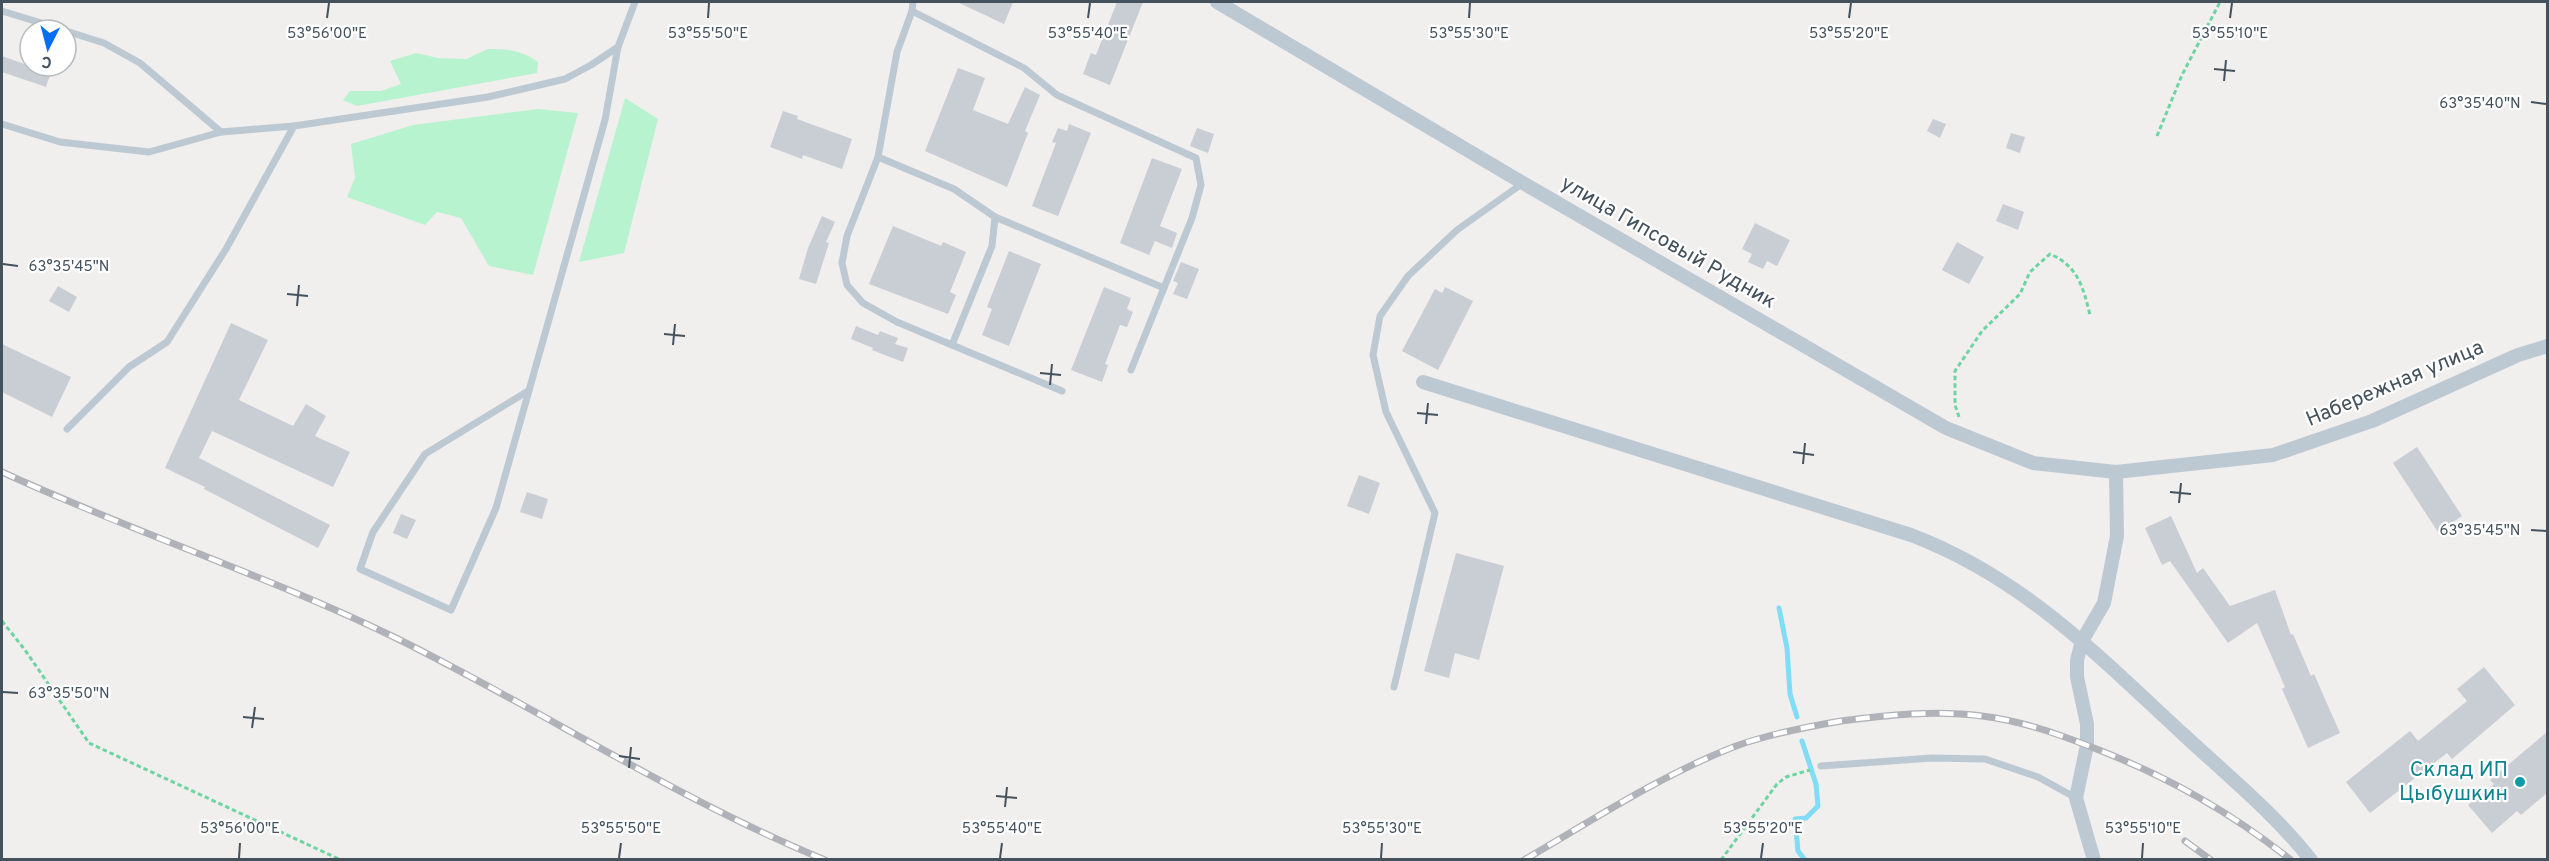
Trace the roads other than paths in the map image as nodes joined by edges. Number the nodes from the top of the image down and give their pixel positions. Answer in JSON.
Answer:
{"nodes":[{"id":1,"x":635,"y":2,"type":"edge"},
{"id":2,"x":913,"y":2,"type":"edge"},
{"id":3,"x":1217,"y":2,"type":"edge"},
{"id":4,"x":2,"y":10,"type":"edge"},
{"id":5,"x":912,"y":11,"type":"junction"},
{"id":6,"x":27,"y":18,"type":"edge"},
{"id":7,"x":78,"y":34,"type":"edge"},
{"id":8,"x":618,"y":46,"type":"junction"},
{"id":9,"x":2,"y":124,"type":"edge"},
{"id":10,"x":294,"y":126,"type":"junction"},
{"id":11,"x":221,"y":132,"type":"junction"},
{"id":12,"x":878,"y":157,"type":"junction"},
{"id":13,"x":1523,"y":183,"type":"junction"},
{"id":14,"x":995,"y":217,"type":"junction"},
{"id":15,"x":1164,"y":288,"type":"junction"},
{"id":16,"x":952,"y":345,"type":"junction"},
{"id":17,"x":2547,"y":346,"type":"edge"},
{"id":18,"x":1131,"y":370,"type":"dead end"},
{"id":19,"x":1423,"y":382,"type":"dead end"},
{"id":20,"x":528,"y":391,"type":"junction"},
{"id":21,"x":1062,"y":391,"type":"dead end"},
{"id":22,"x":67,"y":429,"type":"dead end"},
{"id":23,"x":2116,"y":472,"type":"junction"},
{"id":24,"x":2082,"y":641,"type":"junction"},
{"id":25,"x":1394,"y":687,"type":"dead end"},
{"id":26,"x":1821,"y":766,"type":"road end"},
{"id":27,"x":2076,"y":798,"type":"junction"},
{"id":28,"x":2094,"y":860,"type":"edge"},
{"id":29,"x":2311,"y":860,"type":"edge"}],
"edges":[{"from":1,"to":8,"type":"lane"},
{"from":2,"to":5,"type":"lane"},
{"from":3,"to":13,"type":"street","name":"улица Гипсовый Рудник"},
{"from":4,"to":6,"type":"lane"},
{"from":5,"to":12,"type":"lane"},
{"from":5,"to":15,"type":"lane"},
{"from":7,"to":11,"type":"lane"},
{"from":8,"to":10,"type":"lane"},
{"from":8,"to":20,"type":"lane"},
{"from":9,"to":11,"type":"lane"},
{"from":10,"to":11,"type":"lane"},
{"from":10,"to":22,"type":"lane"},
{"from":12,"to":14,"type":"lane"},
{"from":12,"to":16,"type":"lane"},
{"from":13,"to":23,"type":"street","name":"улица Гипсовый Рудник"},
{"from":13,"to":25,"type":"lane"},
{"from":14,"to":15,"type":"lane"},
{"from":14,"to":16,"type":"lane"},
{"from":15,"to":18,"type":"lane"},
{"from":16,"to":21,"type":"lane"},
{"from":17,"to":23,"type":"street","name":"Набережная улица"},
{"from":19,"to":24,"type":"street"},
{"from":20,"to":20,"type":"lane"},
{"from":23,"to":24,"type":"street"},
{"from":24,"to":27,"type":"street"},
{"from":24,"to":29,"type":"street"},
{"from":26,"to":27,"type":"lane"},
{"from":27,"to":28,"type":"street"}]}
